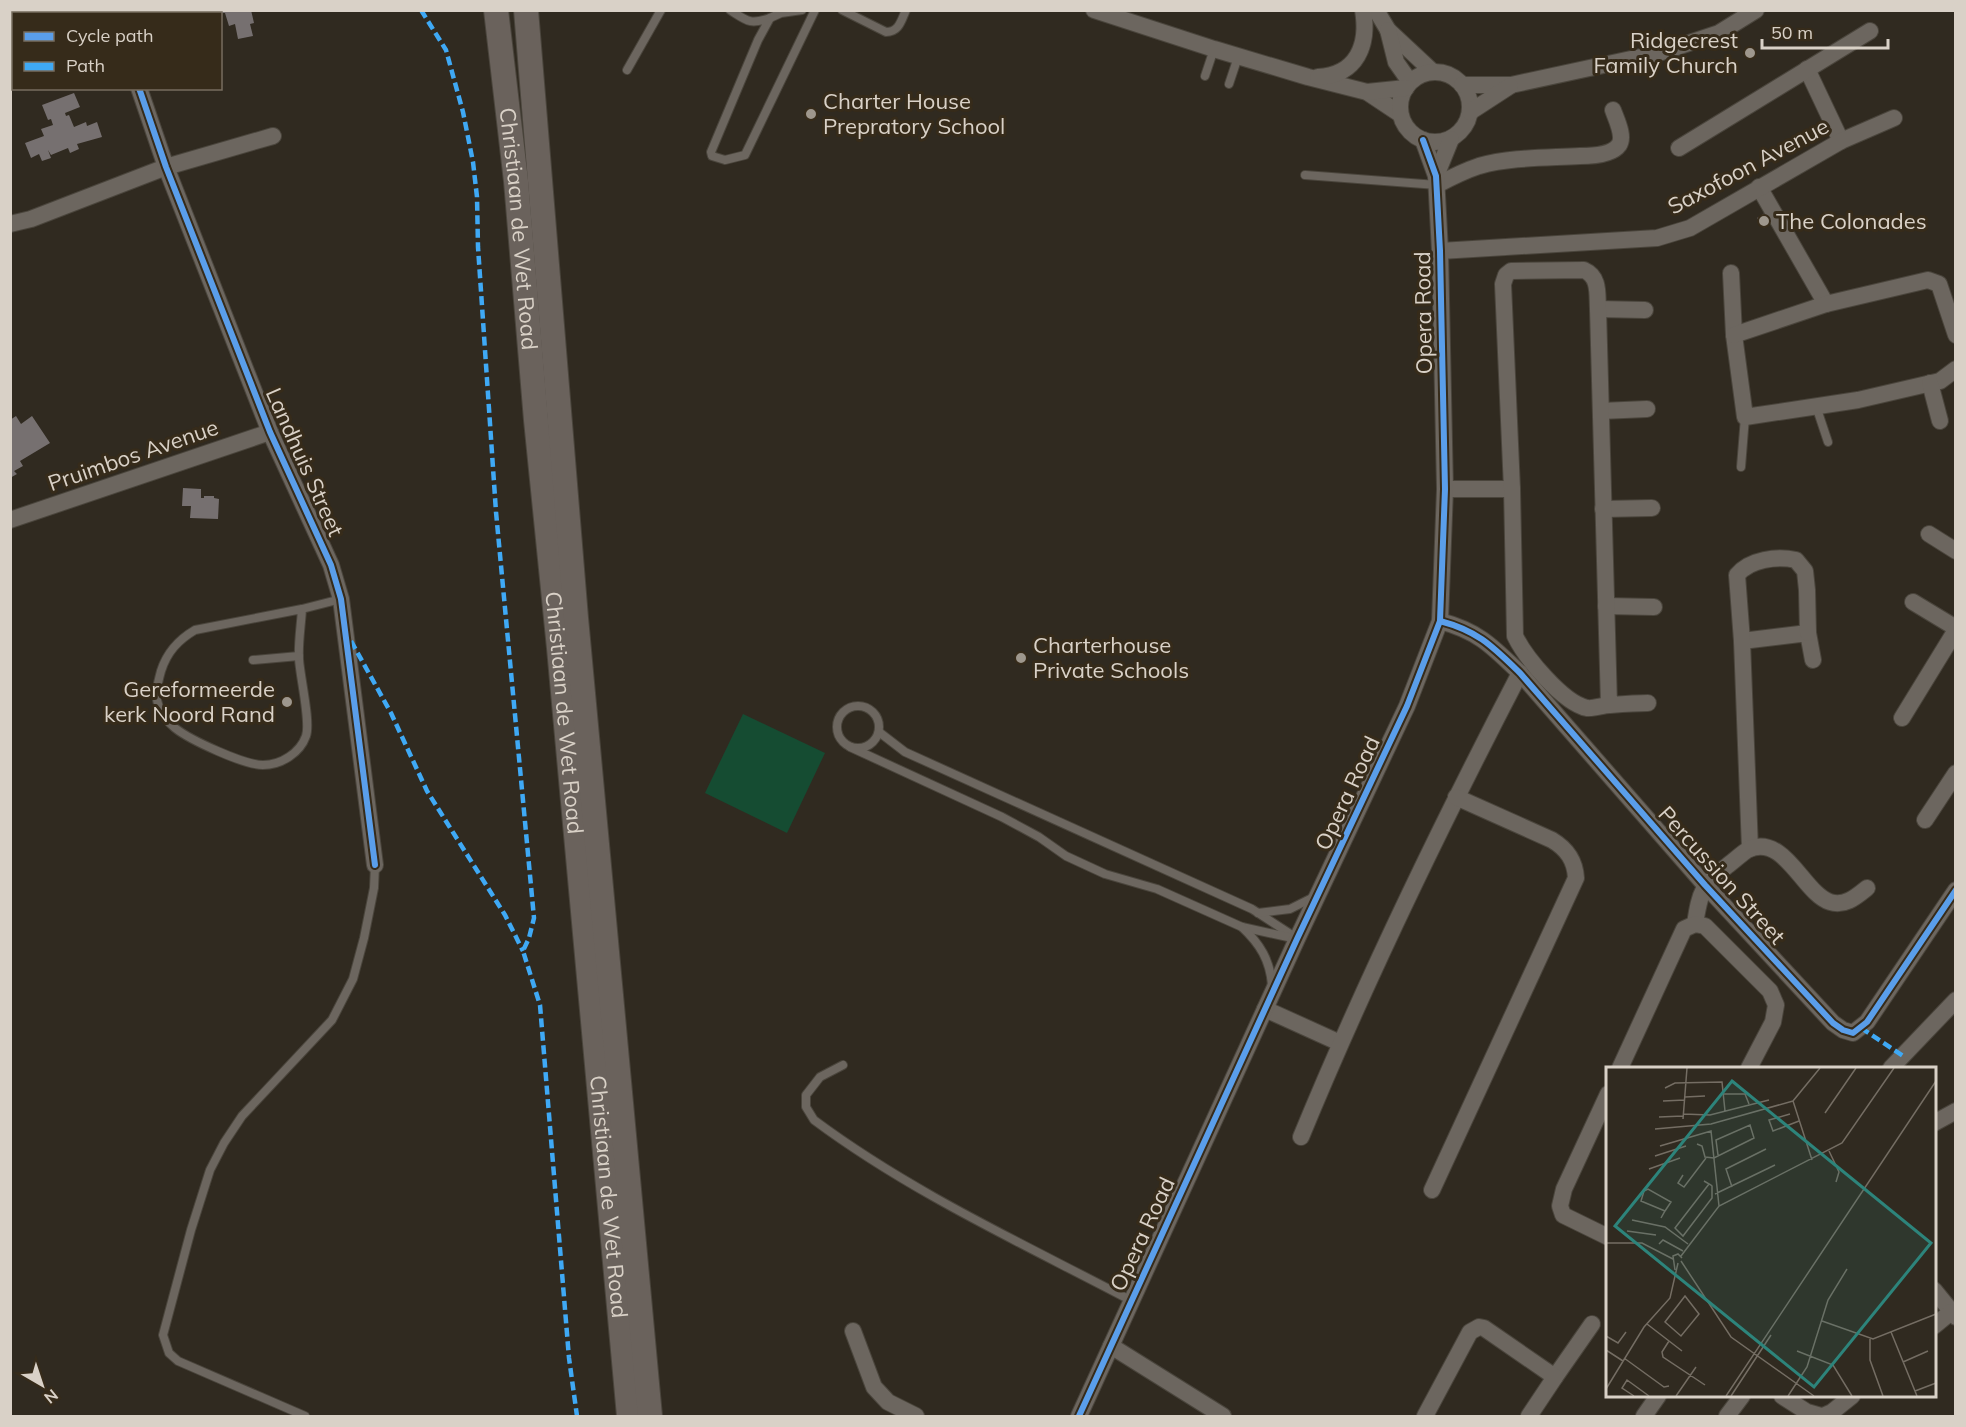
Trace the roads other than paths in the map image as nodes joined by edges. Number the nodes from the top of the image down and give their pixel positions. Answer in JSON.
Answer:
{"nodes":[{"id":1,"x":496,"y":10,"type":"edge"},
{"id":2,"x":526,"y":10,"type":"edge"},
{"id":3,"x":662,"y":10,"type":"edge"},
{"id":4,"x":730,"y":10,"type":"edge"},
{"id":5,"x":802,"y":10,"type":"edge"},
{"id":6,"x":815,"y":10,"type":"edge"},
{"id":7,"x":906,"y":10,"type":"edge"},
{"id":8,"x":1094,"y":10,"type":"edge"},
{"id":9,"x":1363,"y":10,"type":"edge"},
{"id":10,"x":1376,"y":10,"type":"edge"},
{"id":11,"x":1756,"y":10,"type":"edge"},
{"id":12,"x":843,"y":11,"type":"edge"},
{"id":13,"x":773,"y":14,"type":"edge"},
{"id":14,"x":1388,"y":30,"type":"junction"},
{"id":15,"x":1870,"y":31,"type":"dead end"},
{"id":16,"x":1214,"y":49,"type":"junction"},
{"id":17,"x":1238,"y":57,"type":"junction"},
{"id":18,"x":627,"y":69,"type":"dead end"},
{"id":19,"x":1807,"y":69,"type":"junction"},
{"id":20,"x":1433,"y":72,"type":"junction"},
{"id":21,"x":1205,"y":76,"type":"dead end"},
{"id":22,"x":1308,"y":78,"type":"junction"},
{"id":23,"x":1229,"y":84,"type":"dead end"},
{"id":24,"x":1408,"y":85,"type":"junction"},
{"id":25,"x":1462,"y":85,"type":"junction"},
{"id":26,"x":1511,"y":85,"type":"junction"},
{"id":27,"x":140,"y":90,"type":"edge"},
{"id":28,"x":1367,"y":92,"type":"junction"},
{"id":29,"x":1613,"y":110,"type":"dead end"},
{"id":30,"x":1470,"y":112,"type":"junction"},
{"id":31,"x":1400,"y":114,"type":"junction"},
{"id":32,"x":1894,"y":118,"type":"dead end"},
{"id":33,"x":273,"y":136,"type":"dead end"},
{"id":34,"x":1450,"y":139,"type":"junction"},
{"id":35,"x":1423,"y":140,"type":"junction"},
{"id":36,"x":1841,"y":141,"type":"junction"},
{"id":37,"x":1678,"y":148,"type":"dead end"},
{"id":38,"x":166,"y":167,"type":"junction"},
{"id":39,"x":1305,"y":175,"type":"dead end"},
{"id":40,"x":1436,"y":181,"type":"junction"},
{"id":41,"x":1759,"y":187,"type":"junction"},
{"id":42,"x":10,"y":224,"type":"edge"},
{"id":43,"x":1440,"y":252,"type":"junction"},
{"id":44,"x":1731,"y":273,"type":"dead end"},
{"id":45,"x":1826,"y":304,"type":"junction"},
{"id":46,"x":1598,"y":309,"type":"junction"},
{"id":47,"x":1645,"y":310,"type":"dead end"},
{"id":48,"x":1956,"y":334,"type":"edge"},
{"id":49,"x":1734,"y":335,"type":"junction"},
{"id":50,"x":1956,"y":369,"type":"edge"},
{"id":51,"x":1930,"y":383,"type":"junction"},
{"id":52,"x":1816,"y":405,"type":"junction"},
{"id":53,"x":1647,"y":409,"type":"dead end"},
{"id":54,"x":1601,"y":411,"type":"junction"},
{"id":55,"x":1745,"y":417,"type":"junction"},
{"id":56,"x":1940,"y":422,"type":"dead end"},
{"id":57,"x":270,"y":432,"type":"junction"},
{"id":58,"x":1828,"y":442,"type":"dead end"},
{"id":59,"x":1741,"y":467,"type":"dead end"},
{"id":60,"x":1444,"y":489,"type":"junction"},
{"id":61,"x":1512,"y":489,"type":"junction"},
{"id":62,"x":1652,"y":508,"type":"dead end"},
{"id":63,"x":1603,"y":509,"type":"junction"},
{"id":64,"x":10,"y":520,"type":"edge"},
{"id":65,"x":1929,"y":534,"type":"dead end"},
{"id":66,"x":1956,"y":551,"type":"edge"},
{"id":67,"x":341,"y":599,"type":"junction"},
{"id":68,"x":1913,"y":602,"type":"dead end"},
{"id":69,"x":1606,"y":606,"type":"junction"},
{"id":70,"x":1654,"y":607,"type":"dead end"},
{"id":71,"x":302,"y":609,"type":"junction"},
{"id":72,"x":1440,"y":621,"type":"junction"},
{"id":73,"x":1956,"y":629,"type":"edge"},
{"id":74,"x":1808,"y":633,"type":"junction"},
{"id":75,"x":1742,"y":641,"type":"junction"},
{"id":76,"x":1950,"y":651,"type":"edge"},
{"id":77,"x":299,"y":656,"type":"junction"},
{"id":78,"x":254,"y":660,"type":"dead end"},
{"id":79,"x":1813,"y":660,"type":"dead end"},
{"id":80,"x":1520,"y":673,"type":"junction"},
{"id":81,"x":1648,"y":703,"type":"dead end"},
{"id":82,"x":1609,"y":705,"type":"junction"},
{"id":83,"x":1902,"y":718,"type":"dead end"},
{"id":84,"x":879,"y":732,"type":"junction"},
{"id":85,"x":850,"y":747,"type":"junction"},
{"id":86,"x":1956,"y":773,"type":"edge"},
{"id":87,"x":1456,"y":797,"type":"junction"},
{"id":88,"x":1925,"y":820,"type":"dead end"},
{"id":89,"x":1750,"y":849,"type":"junction"},
{"id":90,"x":375,"y":865,"type":"joint"},
{"id":91,"x":1705,"y":885,"type":"junction"},
{"id":92,"x":1867,"y":888,"type":"dead end"},
{"id":93,"x":1956,"y":890,"type":"edge"},
{"id":94,"x":1318,"y":895,"type":"junction"},
{"id":95,"x":1258,"y":913,"type":"junction"},
{"id":96,"x":1695,"y":924,"type":"junction"},
{"id":97,"x":1242,"y":927,"type":"junction"},
{"id":98,"x":1297,"y":939,"type":"junction"},
{"id":99,"x":1273,"y":991,"type":"junction"},
{"id":100,"x":1956,"y":1000,"type":"edge"},
{"id":101,"x":1265,"y":1009,"type":"junction"},
{"id":102,"x":1340,"y":1043,"type":"junction"},
{"id":103,"x":843,"y":1065,"type":"dead end"},
{"id":104,"x":1620,"y":1067,"type":"edge"},
{"id":105,"x":1750,"y":1067,"type":"edge"},
{"id":106,"x":1892,"y":1067,"type":"edge"},
{"id":107,"x":1606,"y":1098,"type":"edge"},
{"id":108,"x":1956,"y":1111,"type":"edge"},
{"id":109,"x":1936,"y":1122,"type":"edge"},
{"id":110,"x":1301,"y":1137,"type":"dead end"},
{"id":111,"x":1432,"y":1190,"type":"dead end"},
{"id":112,"x":1606,"y":1236,"type":"edge"},
{"id":113,"x":1936,"y":1291,"type":"edge"},
{"id":114,"x":1132,"y":1301,"type":"junction"},
{"id":115,"x":1953,"y":1314,"type":"edge"},
{"id":116,"x":1592,"y":1324,"type":"dead end"},
{"id":117,"x":1936,"y":1325,"type":"edge"},
{"id":118,"x":854,"y":1331,"type":"dead end"},
{"id":119,"x":1111,"y":1346,"type":"junction"},
{"id":120,"x":1555,"y":1377,"type":"junction"},
{"id":121,"x":1657,"y":1397,"type":"edge"},
{"id":122,"x":1741,"y":1397,"type":"edge"},
{"id":123,"x":1785,"y":1397,"type":"edge"},
{"id":124,"x":1850,"y":1397,"type":"edge"},
{"id":125,"x":305,"y":1416,"type":"edge"},
{"id":126,"x":630,"y":1416,"type":"edge"},
{"id":127,"x":650,"y":1416,"type":"edge"},
{"id":128,"x":916,"y":1416,"type":"edge"},
{"id":129,"x":1079,"y":1416,"type":"edge"},
{"id":130,"x":1223,"y":1416,"type":"edge"},
{"id":131,"x":1425,"y":1416,"type":"edge"},
{"id":132,"x":1529,"y":1416,"type":"edge"},
{"id":133,"x":1644,"y":1416,"type":"edge"},
{"id":134,"x":1727,"y":1416,"type":"edge"},
{"id":135,"x":1822,"y":1416,"type":"edge"}],
"edges":[{"from":1,"to":126,"type":"main road","name":"Christiaan de Wet Road"},
{"from":2,"to":127,"type":"main road","name":"Christiaan de Wet Road"},
{"from":3,"to":18,"type":"lane"},
{"from":4,"to":13,"type":"lane"},
{"from":5,"to":13,"type":"lane"},
{"from":6,"to":13,"type":"lane"},
{"from":7,"to":12,"type":"lane"},
{"from":8,"to":16,"type":"street"},
{"from":9,"to":22,"type":"street"},
{"from":10,"to":14,"type":"street"},
{"from":11,"to":26,"type":"street"},
{"from":14,"to":20,"type":"street"},
{"from":14,"to":24,"type":"street"},
{"from":15,"to":19,"type":"street"},
{"from":16,"to":17,"type":"street"},
{"from":16,"to":21,"type":"lane"},
{"from":17,"to":22,"type":"street"},
{"from":17,"to":23,"type":"lane"},
{"from":19,"to":36,"type":"street"},
{"from":19,"to":37,"type":"street"},
{"from":20,"to":24,"type":"street"},
{"from":20,"to":25,"type":"street"},
{"from":22,"to":28,"type":"street"},
{"from":24,"to":28,"type":"street"},
{"from":24,"to":31,"type":"street"},
{"from":25,"to":26,"type":"street"},
{"from":25,"to":30,"type":"street"},
{"from":26,"to":30,"type":"street"},
{"from":27,"to":38,"type":"street","name":"Landhuis Street"},
{"from":28,"to":31,"type":"street"},
{"from":29,"to":40,"type":"street"},
{"from":30,"to":34,"type":"street"},
{"from":31,"to":35,"type":"street"},
{"from":32,"to":36,"type":"street","name":"Saxofoon Avenue"},
{"from":33,"to":38,"type":"street"},
{"from":34,"to":35,"type":"street"},
{"from":34,"to":40,"type":"street","name":"Opera Road"},
{"from":35,"to":40,"type":"street","name":"Opera Road"},
{"from":36,"to":41,"type":"street","name":"Saxofoon Avenue"},
{"from":38,"to":42,"type":"street"},
{"from":38,"to":57,"type":"street","name":"Landhuis Street"},
{"from":39,"to":40,"type":"lane"},
{"from":40,"to":43,"type":"street","name":"Opera Road"},
{"from":41,"to":43,"type":"street","name":"Saxofoon Avenue"},
{"from":41,"to":45,"type":"street"},
{"from":43,"to":60,"type":"street","name":"Opera Road"},
{"from":44,"to":49,"type":"street"},
{"from":45,"to":48,"type":"street"},
{"from":45,"to":49,"type":"street"},
{"from":46,"to":47,"type":"street"},
{"from":46,"to":54,"type":"street"},
{"from":46,"to":61,"type":"street"},
{"from":49,"to":55,"type":"street"},
{"from":50,"to":51,"type":"street"},
{"from":51,"to":52,"type":"street"},
{"from":51,"to":56,"type":"street"},
{"from":52,"to":55,"type":"street"},
{"from":52,"to":58,"type":"lane"},
{"from":53,"to":54,"type":"street"},
{"from":54,"to":63,"type":"street"},
{"from":55,"to":59,"type":"lane"},
{"from":57,"to":64,"type":"street","name":"Pruimbos Avenue"},
{"from":57,"to":67,"type":"street","name":"Landhuis Street"},
{"from":60,"to":61,"type":"street"},
{"from":60,"to":72,"type":"street","name":"Opera Road"},
{"from":61,"to":82,"type":"street"},
{"from":62,"to":63,"type":"street"},
{"from":63,"to":69,"type":"street"},
{"from":65,"to":66,"type":"street"},
{"from":67,"to":71,"type":"lane"},
{"from":67,"to":90,"type":"street","name":"Landhuis Street"},
{"from":68,"to":73,"type":"street"},
{"from":69,"to":70,"type":"street"},
{"from":69,"to":82,"type":"street"},
{"from":71,"to":77,"type":"lane"},
{"from":71,"to":77,"type":"lane"},
{"from":72,"to":80,"type":"street","name":"Percussion Street"},
{"from":72,"to":94,"type":"street","name":"Opera Road"},
{"from":73,"to":76,"type":"street"},
{"from":74,"to":75,"type":"street"},
{"from":74,"to":75,"type":"street"},
{"from":74,"to":79,"type":"street"},
{"from":75,"to":89,"type":"street"},
{"from":76,"to":83,"type":"street"},
{"from":77,"to":78,"type":"lane"},
{"from":80,"to":87,"type":"street"},
{"from":80,"to":91,"type":"street","name":"Percussion Street"},
{"from":81,"to":82,"type":"street"},
{"from":84,"to":85,"type":"lane"},
{"from":84,"to":85,"type":"lane"},
{"from":84,"to":95,"type":"lane"},
{"from":85,"to":97,"type":"lane"},
{"from":86,"to":88,"type":"street"},
{"from":87,"to":102,"type":"street"},
{"from":87,"to":111,"type":"street"},
{"from":89,"to":91,"type":"street"},
{"from":89,"to":92,"type":"street"},
{"from":90,"to":125,"type":"lane"},
{"from":91,"to":93,"type":"street","name":"Percussion Street"},
{"from":91,"to":96,"type":"street"},
{"from":94,"to":95,"type":"lane"},
{"from":94,"to":98,"type":"street","name":"Opera Road"},
{"from":95,"to":98,"type":"lane"},
{"from":96,"to":104,"type":"street"},
{"from":96,"to":105,"type":"street"},
{"from":97,"to":98,"type":"lane"},
{"from":97,"to":99,"type":"lane"},
{"from":98,"to":99,"type":"street","name":"Opera Road"},
{"from":99,"to":101,"type":"street","name":"Opera Road"},
{"from":100,"to":106,"type":"street"},
{"from":101,"to":102,"type":"street"},
{"from":101,"to":114,"type":"street","name":"Opera Road"},
{"from":102,"to":110,"type":"street"},
{"from":103,"to":114,"type":"lane"},
{"from":107,"to":112,"type":"street"},
{"from":108,"to":109,"type":"street"},
{"from":113,"to":115,"type":"street"},
{"from":114,"to":119,"type":"street","name":"Opera Road"},
{"from":115,"to":117,"type":"street"},
{"from":116,"to":120,"type":"street"},
{"from":118,"to":128,"type":"street"},
{"from":119,"to":129,"type":"street","name":"Opera Road"},
{"from":119,"to":130,"type":"street"},
{"from":120,"to":131,"type":"street"},
{"from":120,"to":132,"type":"street"},
{"from":121,"to":133,"type":"street"},
{"from":122,"to":134,"type":"street"},
{"from":123,"to":135,"type":"street"},
{"from":124,"to":135,"type":"street"}]}
